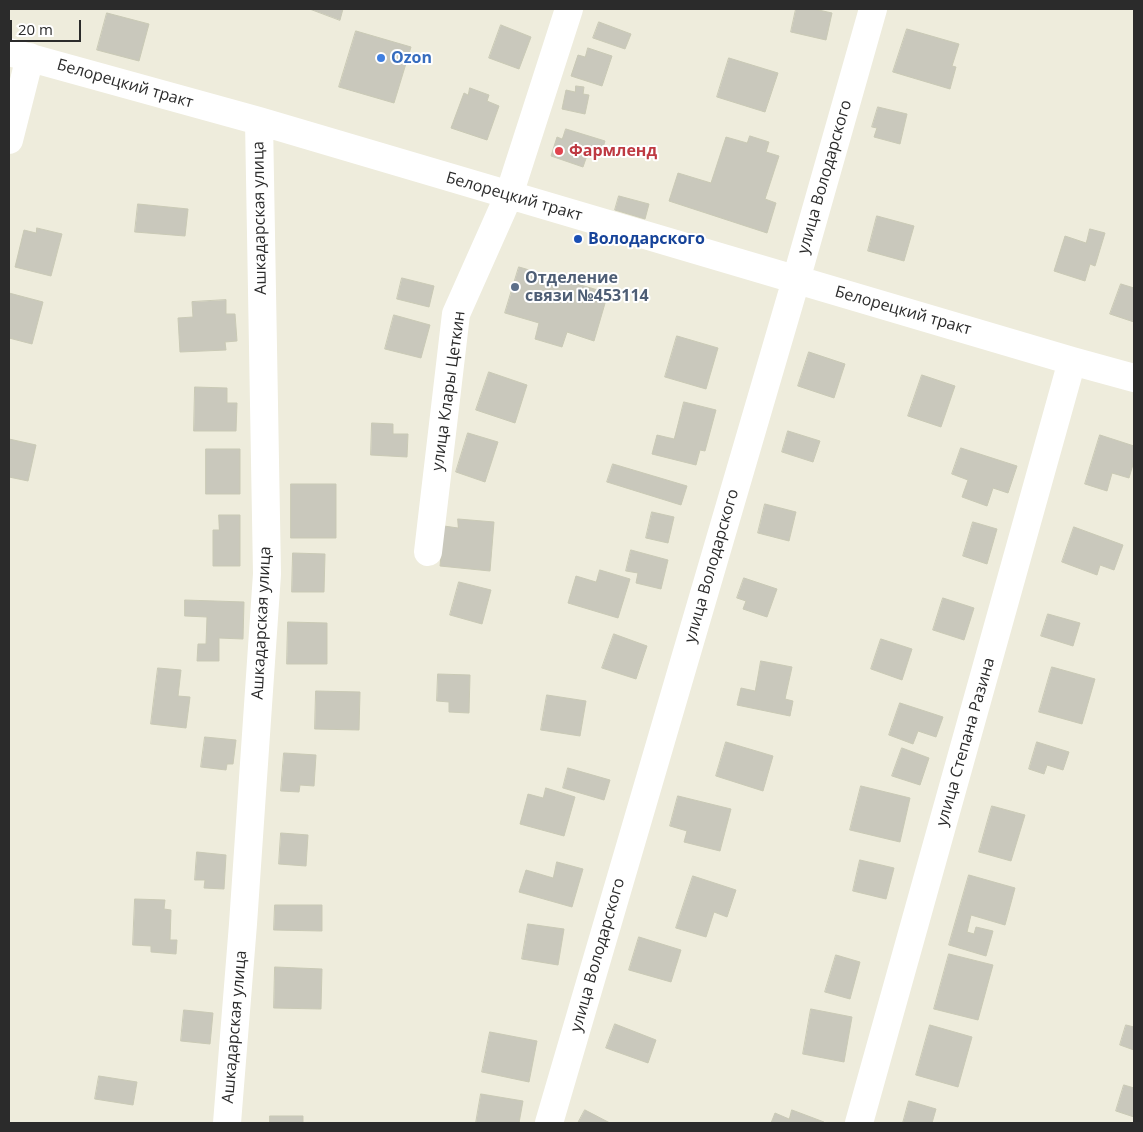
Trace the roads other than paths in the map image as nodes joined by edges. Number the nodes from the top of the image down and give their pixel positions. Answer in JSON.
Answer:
{"nodes":[{"id":1,"x":569,"y":9,"type":"edge"},
{"id":2,"x":873,"y":9,"type":"edge"},
{"id":3,"x":19,"y":55,"type":"edge"},
{"id":4,"x":258,"y":121,"type":"junction"},
{"id":5,"x":9,"y":140,"type":"edge"},
{"id":6,"x":509,"y":195,"type":"junction"},
{"id":7,"x":796,"y":280,"type":"junction"},
{"id":8,"x":1072,"y":361,"type":"junction"},
{"id":9,"x":1134,"y":378,"type":"edge"},
{"id":10,"x":428,"y":552,"type":"dead end"},
{"id":11,"x":227,"y":1123,"type":"edge"},
{"id":12,"x":549,"y":1123,"type":"edge"},
{"id":13,"x":859,"y":1123,"type":"edge"}],
"edges":[{"from":1,"to":6,"type":"street","name":"улица Клары Цеткин"},
{"from":2,"to":7,"type":"street","name":"улица Володарского"},
{"from":3,"to":4,"type":"street","name":"Белорецкий тракт"},
{"from":3,"to":5,"type":"street"},
{"from":4,"to":6,"type":"street","name":"Белорецкий тракт"},
{"from":4,"to":11,"type":"street","name":"Ашкадарская улица"},
{"from":6,"to":7,"type":"street","name":"Белорецкий тракт"},
{"from":6,"to":10,"type":"street","name":"улица Клары Цеткин"},
{"from":7,"to":8,"type":"street","name":"Белорецкий тракт"},
{"from":7,"to":12,"type":"street","name":"улица Володарского"},
{"from":8,"to":9,"type":"street","name":"Белорецкий тракт"},
{"from":8,"to":13,"type":"street","name":"улица Степана Разина"}]}
